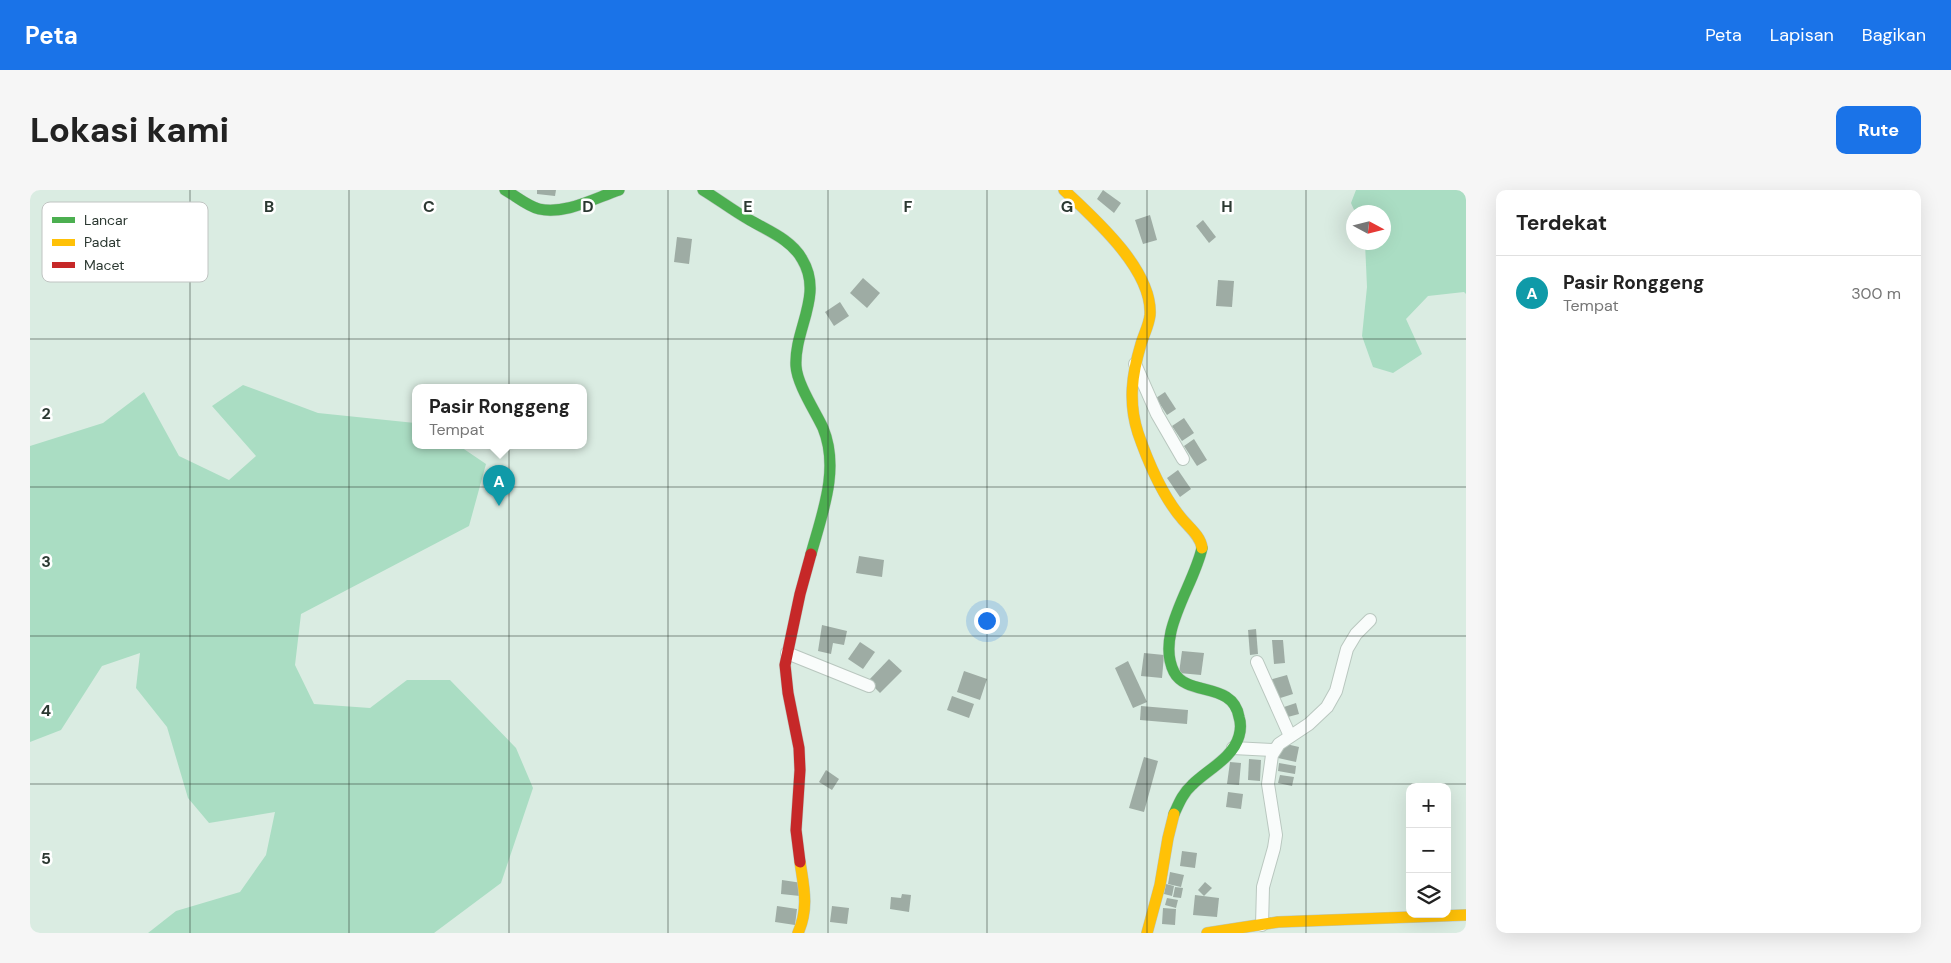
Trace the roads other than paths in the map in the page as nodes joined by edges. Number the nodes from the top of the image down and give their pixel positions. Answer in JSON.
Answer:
{"nodes":[{"id":1,"x":505,"y":190,"type":"edge"},
{"id":2,"x":619,"y":190,"type":"edge"},
{"id":3,"x":703,"y":190,"type":"edge"},
{"id":4,"x":1064,"y":190,"type":"edge"},
{"id":5,"x":1135,"y":364,"type":"junction"},
{"id":6,"x":1183,"y":459,"type":"dead end"},
{"id":7,"x":1370,"y":620,"type":"dead end"},
{"id":8,"x":787,"y":653,"type":"junction"},
{"id":9,"x":1257,"y":662,"type":"dead end"},
{"id":10,"x":869,"y":686,"type":"dead end"},
{"id":11,"x":1290,"y":736,"type":"junction"},
{"id":12,"x":1233,"y":748,"type":"junction"},
{"id":13,"x":1274,"y":750,"type":"junction"},
{"id":14,"x":1466,"y":916,"type":"edge"},
{"id":15,"x":1262,"y":924,"type":"junction"},
{"id":16,"x":1279,"y":928,"type":"edge"},
{"id":17,"x":798,"y":933,"type":"edge"},
{"id":18,"x":1147,"y":933,"type":"edge"},
{"id":19,"x":1207,"y":933,"type":"edge"}],
"edges":[{"from":1,"to":2,"type":"street"},
{"from":3,"to":8,"type":"street"},
{"from":4,"to":5,"type":"street"},
{"from":5,"to":6,"type":"street"},
{"from":5,"to":12,"type":"street"},
{"from":7,"to":11,"type":"street"},
{"from":8,"to":10,"type":"street"},
{"from":8,"to":17,"type":"street"},
{"from":9,"to":11,"type":"street"},
{"from":11,"to":13,"type":"street"},
{"from":12,"to":13,"type":"street"},
{"from":12,"to":18,"type":"street"},
{"from":13,"to":15,"type":"street"},
{"from":14,"to":16,"type":"street"},
{"from":15,"to":16,"type":"street"},
{"from":15,"to":19,"type":"street"}]}
